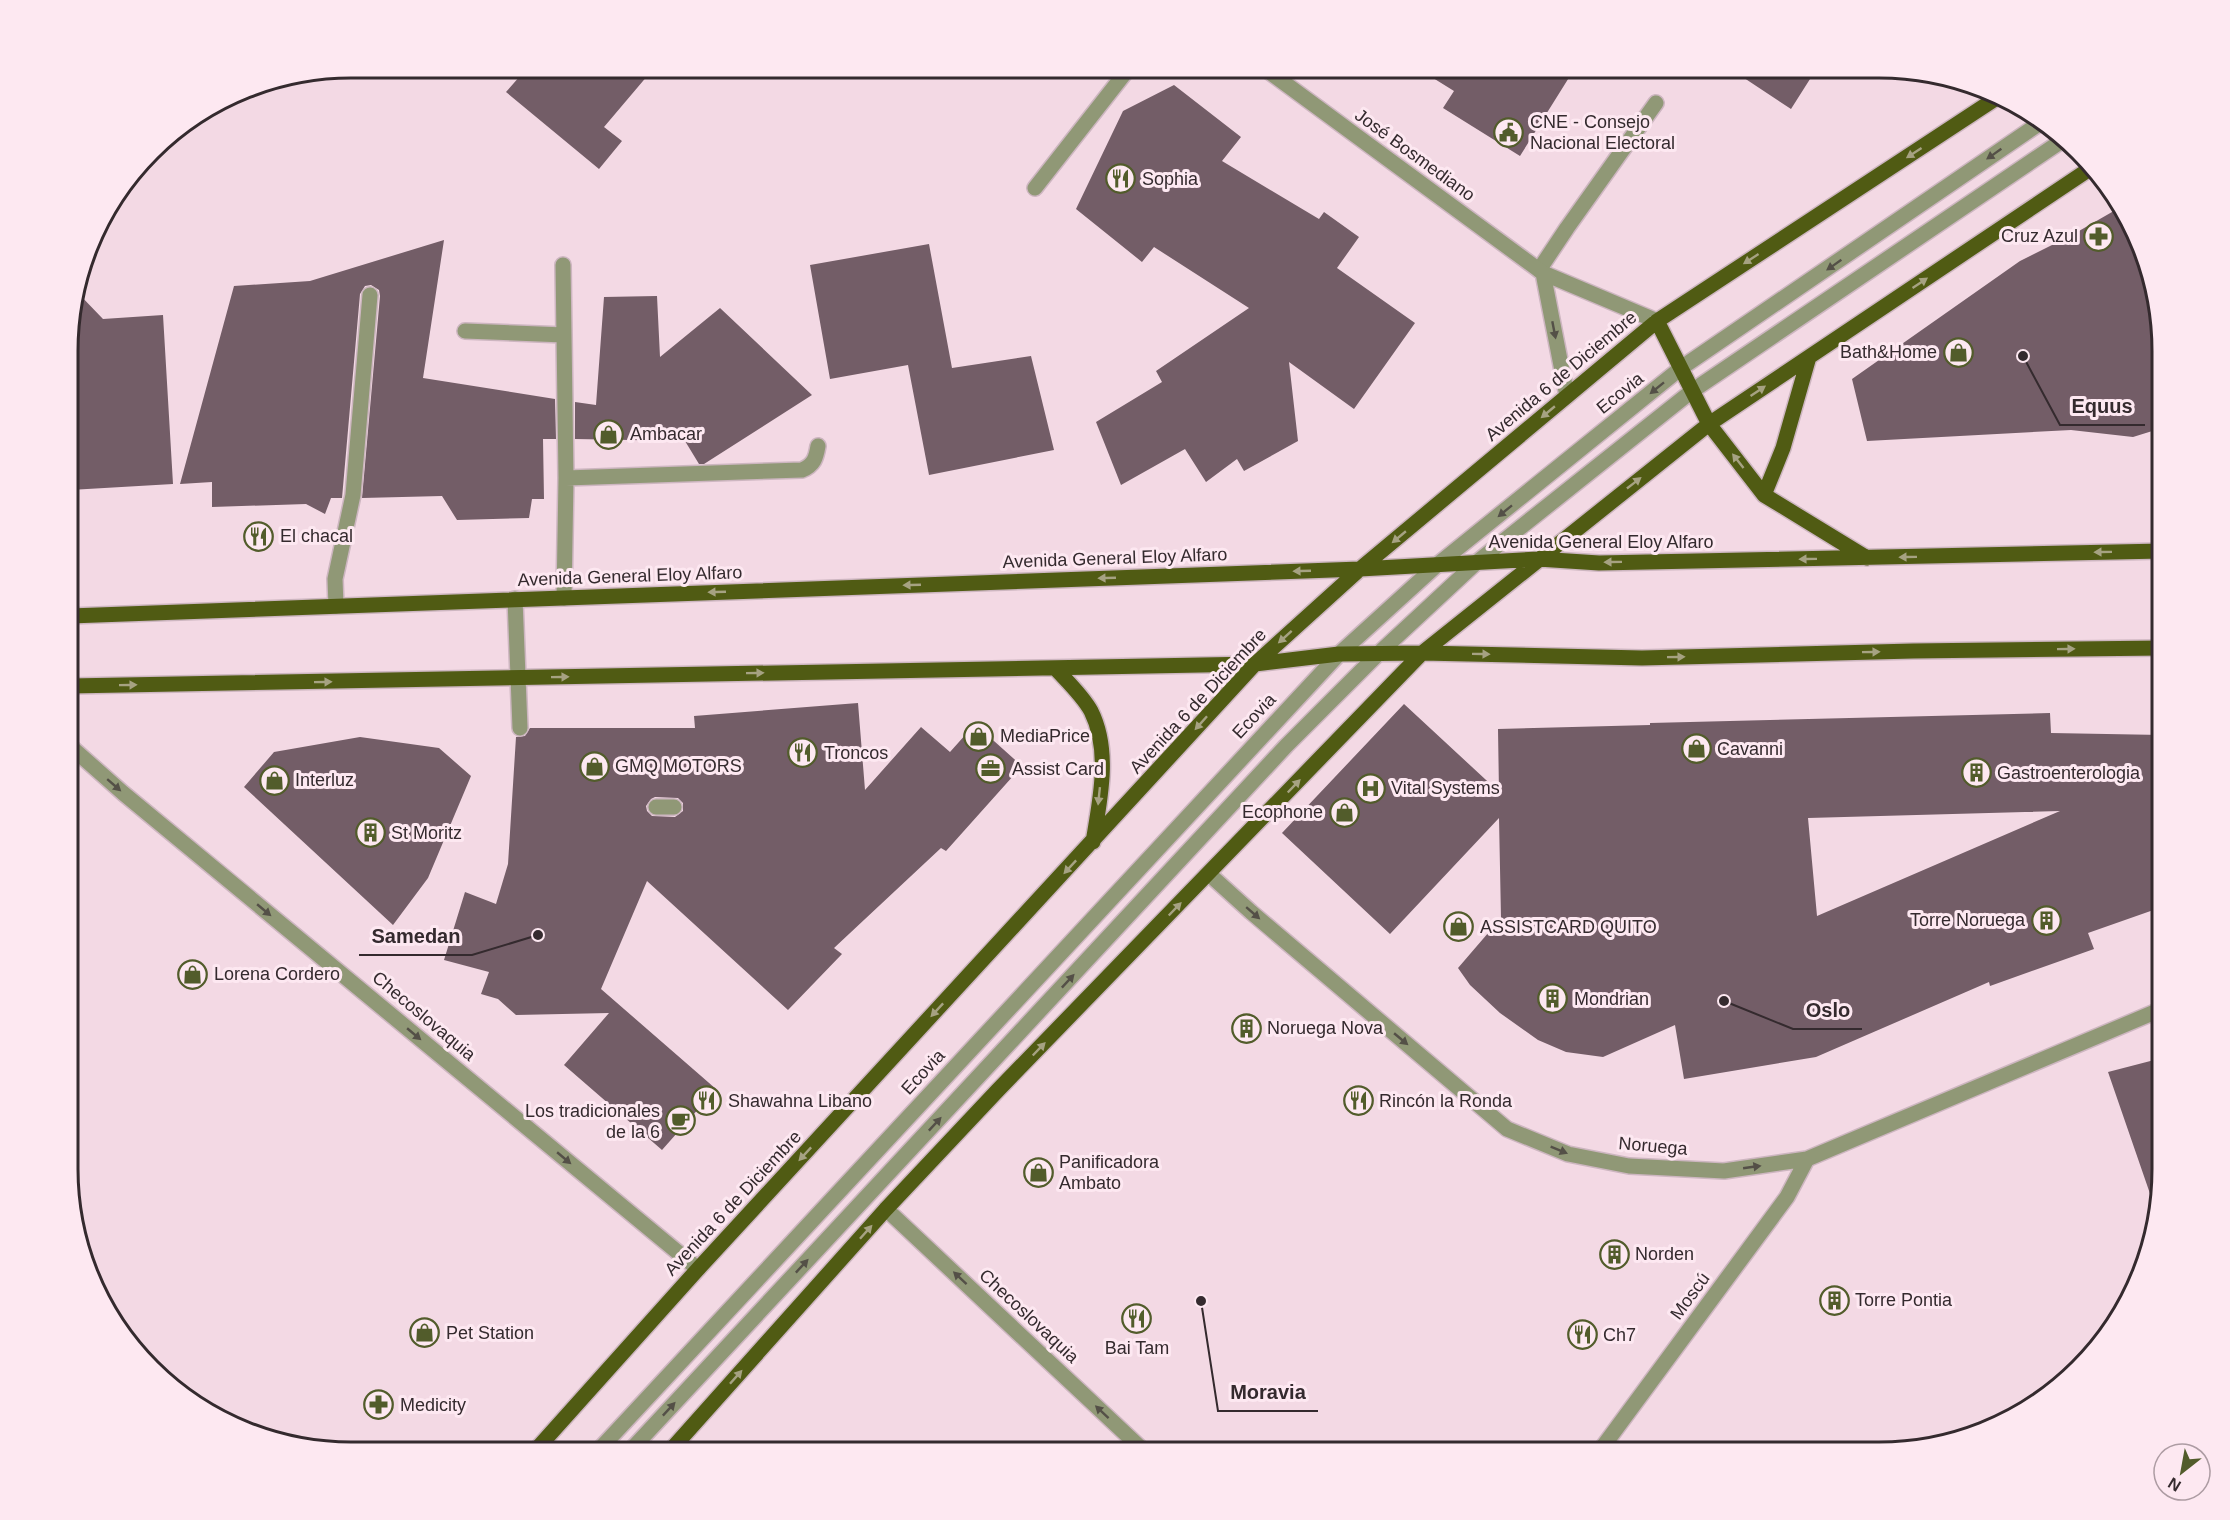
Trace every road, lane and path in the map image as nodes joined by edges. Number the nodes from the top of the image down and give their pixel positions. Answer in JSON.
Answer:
{"nodes":[{"id":1,"x":1121,"y":78,"type":"edge"},
{"id":2,"x":1278,"y":78,"type":"edge"},
{"id":3,"x":1991,"y":102,"type":"edge"},
{"id":4,"x":1656,"y":103,"type":"dead end"},
{"id":5,"x":2035,"y":127,"type":"edge"},
{"id":6,"x":2057,"y":144,"type":"edge"},
{"id":7,"x":2085,"y":172,"type":"edge"},
{"id":8,"x":1035,"y":188,"type":"dead end"},
{"id":9,"x":562,"y":265,"type":"dead end"},
{"id":10,"x":1541,"y":272,"type":"junction"},
{"id":11,"x":370,"y":295,"type":"dead end"},
{"id":12,"x":1657,"y":321,"type":"junction"},
{"id":13,"x":465,"y":331,"type":"dead end"},
{"id":14,"x":564,"y":335,"type":"junction"},
{"id":15,"x":1809,"y":357,"type":"junction"},
{"id":16,"x":1681,"y":368,"type":"junction"},
{"id":17,"x":1692,"y":391,"type":"junction"},
{"id":18,"x":1567,"y":396,"type":"junction"},
{"id":19,"x":1709,"y":424,"type":"junction"},
{"id":20,"x":818,"y":446,"type":"dead end"},
{"id":21,"x":566,"y":478,"type":"junction"},
{"id":22,"x":1764,"y":495,"type":"junction"},
{"id":23,"x":2152,"y":551,"type":"edge"},
{"id":24,"x":1867,"y":558,"type":"junction"},
{"id":25,"x":1538,"y":559,"type":"junction"},
{"id":26,"x":1477,"y":562,"type":"junction"},
{"id":27,"x":1437,"y":565,"type":"junction"},
{"id":28,"x":1360,"y":569,"type":"junction"},
{"id":29,"x":564,"y":598,"type":"junction"},
{"id":30,"x":515,"y":599,"type":"junction"},
{"id":31,"x":336,"y":606,"type":"junction"},
{"id":32,"x":78,"y":616,"type":"edge"},
{"id":33,"x":2152,"y":648,"type":"edge"},
{"id":34,"x":1422,"y":653,"type":"junction"},
{"id":35,"x":1339,"y":654,"type":"junction"},
{"id":36,"x":1378,"y":654,"type":"junction"},
{"id":37,"x":1255,"y":664,"type":"junction"},
{"id":38,"x":1055,"y":668,"type":"junction"},
{"id":39,"x":517,"y":678,"type":"junction"},
{"id":40,"x":78,"y":686,"type":"edge"},
{"id":41,"x":520,"y":728,"type":"dead end"},
{"id":42,"x":78,"y":753,"type":"edge"},
{"id":43,"x":656,"y":807,"type":"dead end"},
{"id":44,"x":674,"y":807,"type":"dead end"},
{"id":45,"x":1093,"y":842,"type":"junction"},
{"id":46,"x":1209,"y":873,"type":"junction"},
{"id":47,"x":2152,"y":1013,"type":"edge"},
{"id":48,"x":1807,"y":1159,"type":"junction"},
{"id":49,"x":886,"y":1209,"type":"junction"},
{"id":50,"x":698,"y":1269,"type":"junction"},
{"id":51,"x":543,"y":1442,"type":"edge"},
{"id":52,"x":606,"y":1442,"type":"edge"},
{"id":53,"x":638,"y":1442,"type":"edge"},
{"id":54,"x":678,"y":1442,"type":"edge"},
{"id":55,"x":1134,"y":1442,"type":"edge"},
{"id":56,"x":1606,"y":1442,"type":"edge"}],
"edges":[{"from":1,"to":8,"type":"street"},
{"from":2,"to":10,"type":"street","name":"José Bosmediano"},
{"from":3,"to":12,"type":"main road","name":"Avenida 6 de Diciembre","one_way":true},
{"from":4,"to":10,"type":"street"},
{"from":5,"to":16,"type":"street","name":"Ecovia","one_way":true},
{"from":6,"to":17,"type":"street"},
{"from":15,"to":7,"type":"main road","one_way":true},
{"from":9,"to":14,"type":"street"},
{"from":10,"to":12,"type":"street","name":"José Bosmediano"},
{"from":10,"to":18,"type":"street","one_way":true},
{"from":11,"to":31,"type":"street"},
{"from":12,"to":16,"type":"main road"},
{"from":12,"to":18,"type":"main road","name":"Avenida 6 de Diciembre"},
{"from":13,"to":14,"type":"street"},
{"from":14,"to":21,"type":"street"},
{"from":19,"to":15,"type":"main road","one_way":true},
{"from":15,"to":22,"type":"main road"},
{"from":16,"to":17,"type":"main road"},
{"from":16,"to":27,"type":"street","name":"Ecovia","one_way":true},
{"from":17,"to":19,"type":"main road"},
{"from":17,"to":26,"type":"street"},
{"from":18,"to":28,"type":"main road","name":"Avenida 6 de Diciembre","one_way":true},
{"from":22,"to":19,"type":"main road","one_way":true},
{"from":25,"to":19,"type":"main road","one_way":true},
{"from":20,"to":21,"type":"street"},
{"from":21,"to":29,"type":"street"},
{"from":22,"to":24,"type":"main road"},
{"from":23,"to":24,"type":"main road","name":"Avenida General Eloy Alfaro","one_way":true},
{"from":24,"to":25,"type":"main road","name":"Avenida General Eloy Alfaro","one_way":true},
{"from":25,"to":26,"type":"main road","name":"Avenida General Eloy Alfaro"},
{"from":25,"to":34,"type":"main road"},
{"from":26,"to":27,"type":"main road","name":"Avenida General Eloy Alfaro"},
{"from":26,"to":36,"type":"street"},
{"from":27,"to":28,"type":"main road","name":"Avenida General Eloy Alfaro"},
{"from":27,"to":35,"type":"street","name":"Ecovia"},
{"from":28,"to":29,"type":"main road","name":"Avenida General Eloy Alfaro","one_way":true},
{"from":28,"to":37,"type":"main road","name":"Avenida 6 de Diciembre","one_way":true},
{"from":29,"to":30,"type":"main road","name":"Avenida General Eloy Alfaro"},
{"from":30,"to":31,"type":"main road","name":"Avenida General Eloy Alfaro"},
{"from":30,"to":39,"type":"street"},
{"from":31,"to":32,"type":"main road","name":"Avenida General Eloy Alfaro"},
{"from":34,"to":33,"type":"main road","one_way":true},
{"from":34,"to":36,"type":"main road"},
{"from":46,"to":34,"type":"main road","one_way":true},
{"from":35,"to":36,"type":"main road"},
{"from":35,"to":37,"type":"main road"},
{"from":35,"to":52,"type":"street","name":"Ecovia"},
{"from":53,"to":36,"type":"street","one_way":true},
{"from":37,"to":38,"type":"main road"},
{"from":37,"to":45,"type":"main road","name":"Avenida 6 de Diciembre","one_way":true},
{"from":39,"to":38,"type":"main road","one_way":true},
{"from":38,"to":45,"type":"main road","one_way":true},
{"from":40,"to":39,"type":"main road","one_way":true},
{"from":39,"to":41,"type":"street"},
{"from":42,"to":50,"type":"street","name":"Checoslovaquia","one_way":true},
{"from":43,"to":44,"type":"street"},
{"from":45,"to":50,"type":"main road","name":"Avenida 6 de Diciembre","one_way":true},
{"from":46,"to":48,"type":"street","name":"Noruega","one_way":true},
{"from":49,"to":46,"type":"main road","one_way":true},
{"from":47,"to":48,"type":"street","name":"Noruega"},
{"from":48,"to":56,"type":"street","name":"Moscú"},
{"from":54,"to":49,"type":"main road","one_way":true},
{"from":55,"to":49,"type":"street","name":"Checoslovaquia","one_way":true},
{"from":50,"to":51,"type":"main road","name":"Avenida 6 de Diciembre"}]}
